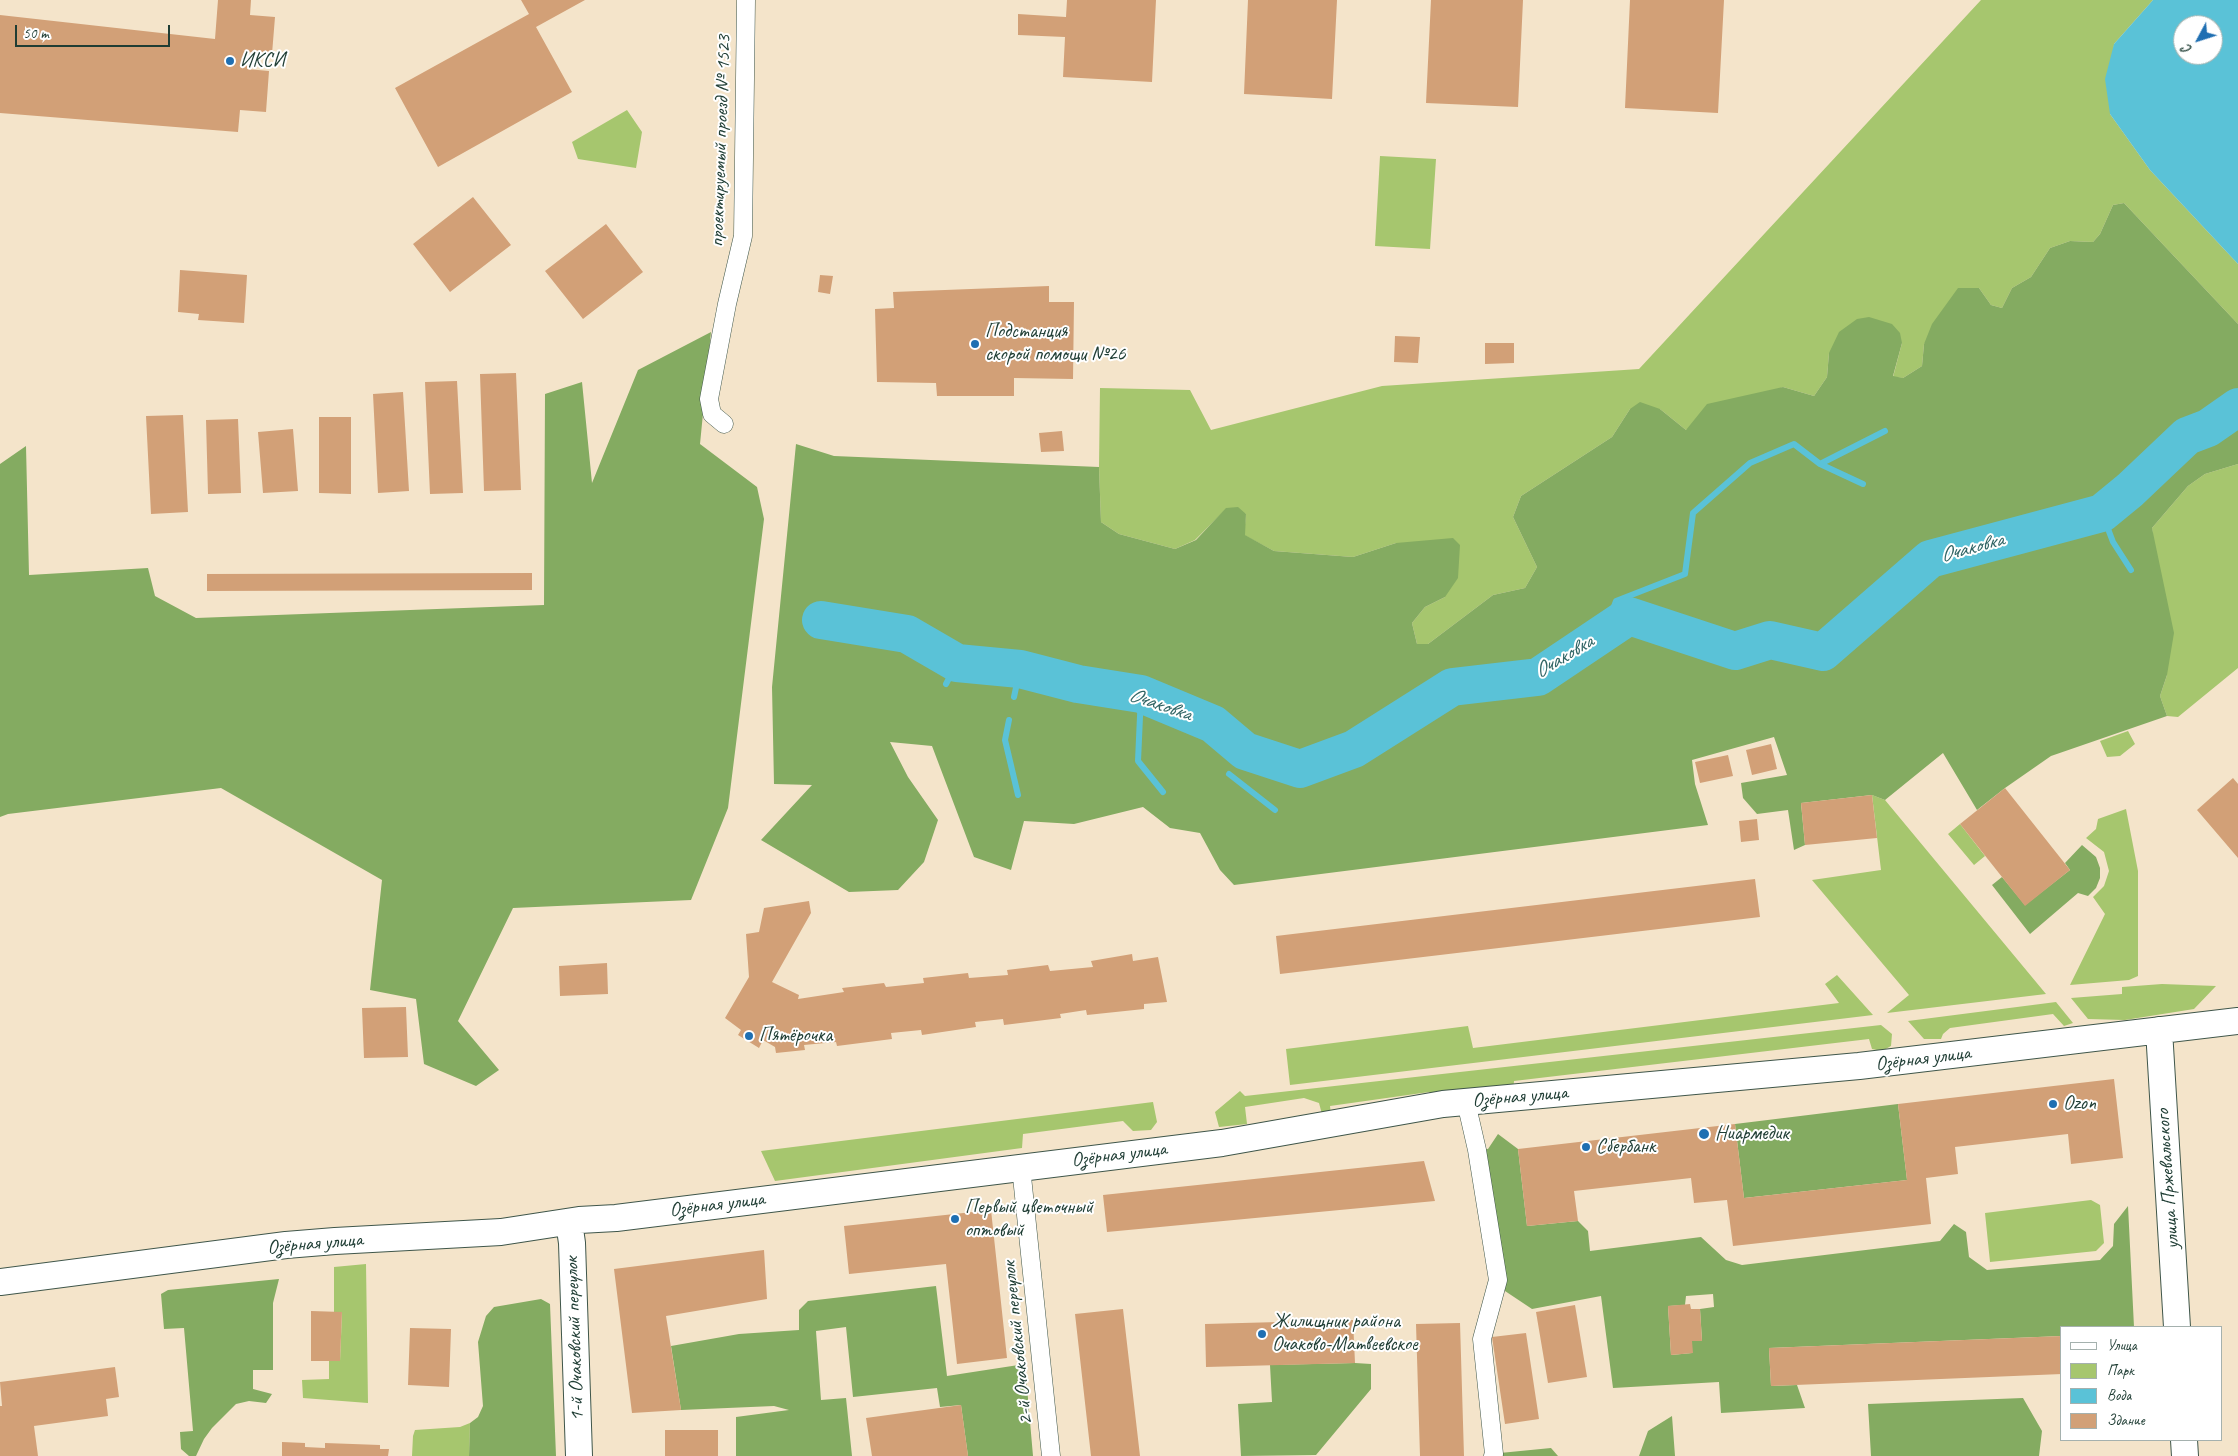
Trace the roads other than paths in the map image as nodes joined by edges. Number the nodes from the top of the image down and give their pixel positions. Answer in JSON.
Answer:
{"nodes":[{"id":1,"x":746,"y":0,"type":"edge"},
{"id":2,"x":724,"y":424,"type":"dead end"},
{"id":3,"x":2238,"y":1021,"type":"edge"},
{"id":4,"x":2159,"y":1030,"type":"junction"},
{"id":5,"x":1466,"y":1102,"type":"junction"},
{"id":6,"x":1021,"y":1167,"type":"junction"},
{"id":7,"x":569,"y":1222,"type":"junction"},
{"id":8,"x":0,"y":1282,"type":"edge"},
{"id":9,"x":2177,"y":1326,"type":"edge"},
{"id":10,"x":2184,"y":1441,"type":"edge"},
{"id":11,"x":579,"y":1456,"type":"edge"},
{"id":12,"x":1050,"y":1456,"type":"edge"},
{"id":13,"x":1493,"y":1456,"type":"edge"},
{"id":14,"x":2185,"y":1456,"type":"edge"}],
"edges":[{"from":1,"to":2,"type":"street","name":"проектируемый проезд № 1523"},
{"from":3,"to":4,"type":"street","name":"Озёрная улица"},
{"from":4,"to":5,"type":"street","name":"Озёрная улица"},
{"from":4,"to":9,"type":"street","name":"улица Пржевальского"},
{"from":5,"to":6,"type":"street","name":"Озёрная улица"},
{"from":5,"to":13,"type":"street"},
{"from":6,"to":7,"type":"street","name":"Озёрная улица"},
{"from":6,"to":12,"type":"street","name":"2-й Очаковский переулок"},
{"from":7,"to":8,"type":"street","name":"Озёрная улица"},
{"from":7,"to":11,"type":"street","name":"1-й Очаковский переулок"},
{"from":10,"to":14,"type":"street"}]}
